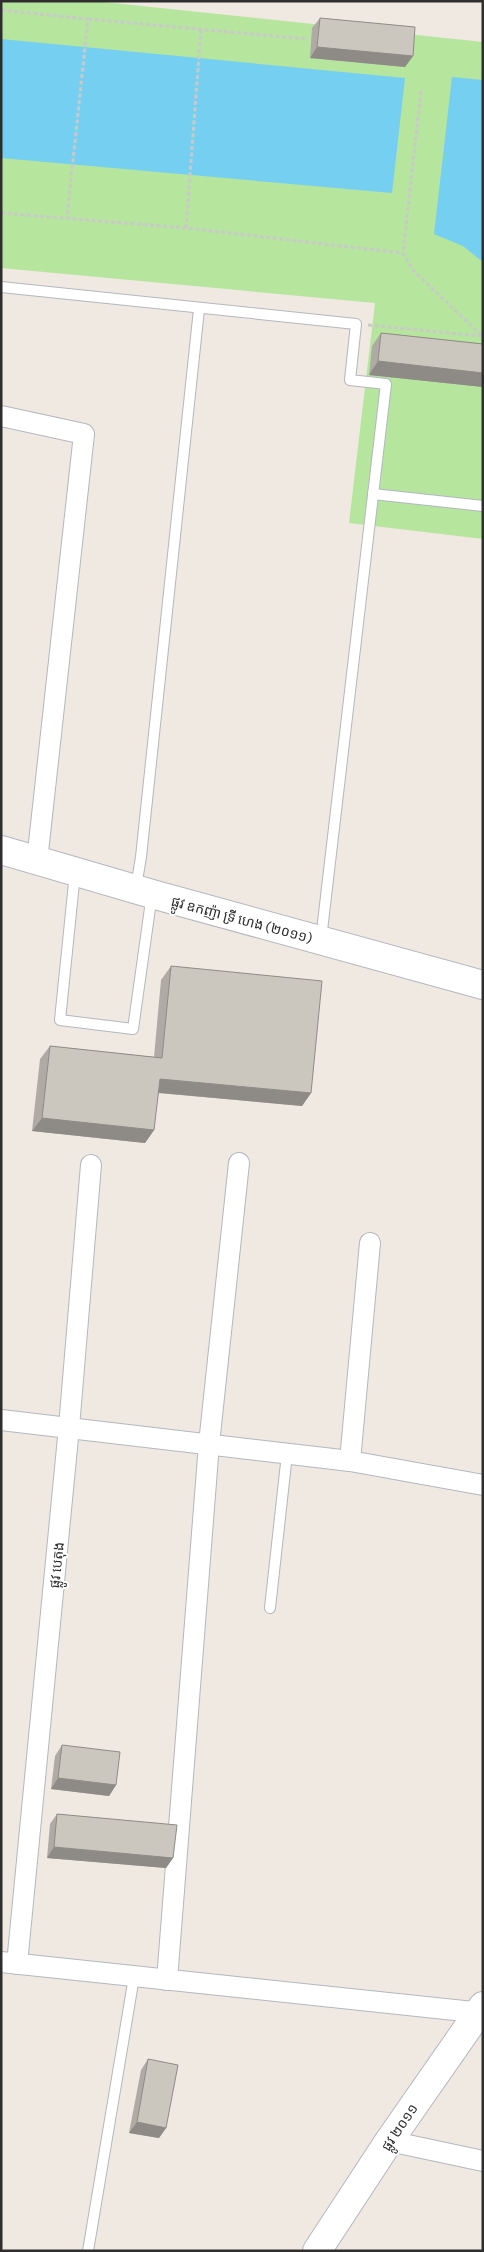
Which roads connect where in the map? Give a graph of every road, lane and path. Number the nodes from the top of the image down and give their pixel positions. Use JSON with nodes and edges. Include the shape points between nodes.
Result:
{"nodes":[{"id":1,"x":1,"y":10,"type":"edge"},
{"id":2,"x":88,"y":19,"type":"junction"},
{"id":3,"x":201,"y":29,"type":"junction"},
{"id":4,"x":306,"y":39,"type":"dead end"},
{"id":5,"x":421,"y":92,"type":"dead end"},
{"id":6,"x":1,"y":212,"type":"edge"},
{"id":7,"x":67,"y":217,"type":"junction"},
{"id":8,"x":186,"y":228,"type":"junction"},
{"id":9,"x":403,"y":253,"type":"junction"},
{"id":10,"x":1,"y":287,"type":"edge"},
{"id":11,"x":199,"y":309,"type":"junction"},
{"id":12,"x":356,"y":324,"type":"junction"},
{"id":13,"x":482,"y":337,"type":"edge"},
{"id":14,"x":1,"y":416,"type":"edge"},
{"id":15,"x":373,"y":494,"type":"junction"},
{"id":16,"x":483,"y":506,"type":"edge"},
{"id":17,"x":1,"y":850,"type":"edge"},
{"id":18,"x":38,"y":861,"type":"junction"},
{"id":19,"x":75,"y":872,"type":"junction"},
{"id":20,"x":143,"y":892,"type":"junction"},
{"id":21,"x":321,"y":940,"type":"junction"},
{"id":22,"x":483,"y":985,"type":"edge"},
{"id":23,"x":239,"y":1163,"type":"dead end"},
{"id":24,"x":92,"y":1165,"type":"dead end"},
{"id":25,"x":370,"y":1243,"type":"dead end"},
{"id":26,"x":1,"y":1420,"type":"edge"},
{"id":27,"x":69,"y":1428,"type":"junction"},
{"id":28,"x":209,"y":1444,"type":"junction"},
{"id":29,"x":287,"y":1454,"type":"junction"},
{"id":30,"x":350,"y":1461,"type":"junction"},
{"id":31,"x":483,"y":1485,"type":"edge"},
{"id":32,"x":270,"y":1608,"type":"dead end"},
{"id":33,"x":9,"y":1963,"type":"edge"},
{"id":34,"x":134,"y":1977,"type":"junction"},
{"id":35,"x":167,"y":1980,"type":"junction"},
{"id":36,"x":481,"y":2010,"type":"edge"},
{"id":37,"x":389,"y":2141,"type":"junction"},
{"id":38,"x":483,"y":2162,"type":"edge"},
{"id":39,"x":88,"y":2251,"type":"edge"},
{"id":40,"x":317,"y":2251,"type":"edge"}],
"edges":[{"from":1,"to":2,"type":"path"},
{"from":2,"to":3,"type":"path"},
{"from":2,"to":7,"type":"path"},
{"from":3,"to":4,"type":"path"},
{"from":3,"to":8,"type":"path"},
{"from":5,"to":9,"type":"path"},
{"from":6,"to":7,"type":"path"},
{"from":7,"to":8,"type":"path"},
{"from":8,"to":9,"type":"path"},
{"from":9,"to":13,"type":"path","via":[[413,270]]},
{"from":10,"to":11,"type":"lane"},
{"from":11,"to":12,"type":"lane"},
{"from":11,"to":20,"type":"lane","via":[[141,857]]},
{"from":12,"to":13,"type":"path"},
{"from":12,"to":15,"type":"lane","via":[[350,380],[386,384]]},
{"from":14,"to":18,"type":"street","via":[[84,434]]},
{"from":15,"to":16,"type":"lane"},
{"from":15,"to":21,"type":"lane"},
{"from":17,"to":18,"type":"main road","name":"ផ្លូវ ឧកញ៉ា ទ្រី ហេង (២០១១)"},
{"from":18,"to":19,"type":"main road","name":"ផ្លូវ ឧកញ៉ា ទ្រី ហេង (២០១១)"},
{"from":19,"to":20,"type":"main road","name":"ផ្លូវ ឧកញ៉ា ទ្រី ហេង (២០១១)"},
{"from":19,"to":20,"type":"lane","via":[[60,1020],[133,1029],[146,930]]},
{"from":20,"to":21,"type":"main road","name":"ផ្លូវ ឧកញ៉ា ទ្រី ហេង (២០១១)"},
{"from":21,"to":22,"type":"main road","name":"ផ្លូវ ឧកញ៉ា ទ្រី ហេង (២០១១)"},
{"from":23,"to":28,"type":"street"},
{"from":24,"to":27,"type":"street","name":"ផ្លូវ បេតុង"},
{"from":25,"to":30,"type":"street"},
{"from":26,"to":27,"type":"street"},
{"from":27,"to":28,"type":"street"},
{"from":27,"to":33,"type":"street","name":"ផ្លូវ បេតុង"},
{"from":28,"to":29,"type":"street"},
{"from":28,"to":35,"type":"street"},
{"from":29,"to":30,"type":"street"},
{"from":29,"to":32,"type":"lane"},
{"from":30,"to":31,"type":"street"},
{"from":33,"to":34,"type":"street"},
{"from":34,"to":35,"type":"street"},
{"from":34,"to":39,"type":"lane"},
{"from":35,"to":36,"type":"street"},
{"from":36,"to":37,"type":"main road","name":"ផ្លូវ ២០១១"},
{"from":37,"to":38,"type":"street"},
{"from":37,"to":40,"type":"main road","name":"ផ្លូវ ២០១១"}]}
